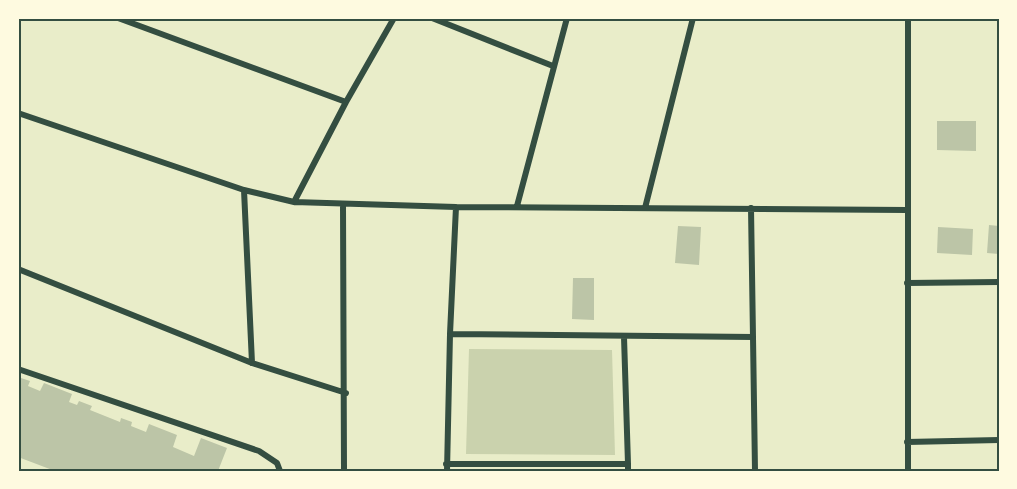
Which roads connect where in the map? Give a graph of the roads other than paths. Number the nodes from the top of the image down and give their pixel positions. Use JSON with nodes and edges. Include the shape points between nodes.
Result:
{"nodes":[{"id":1,"x":118,"y":18,"type":"edge"},
{"id":2,"x":394,"y":18,"type":"edge"},
{"id":3,"x":432,"y":18,"type":"edge"},
{"id":4,"x":567,"y":18,"type":"edge"},
{"id":5,"x":693,"y":18,"type":"edge"},
{"id":6,"x":908,"y":18,"type":"edge"},
{"id":7,"x":553,"y":66,"type":"junction"},
{"id":8,"x":346,"y":102,"type":"junction"},
{"id":9,"x":18,"y":113,"type":"edge"},
{"id":10,"x":244,"y":190,"type":"junction"},
{"id":11,"x":294,"y":202,"type":"junction"},
{"id":12,"x":343,"y":204,"type":"junction"},
{"id":13,"x":516,"y":206,"type":"junction"},
{"id":14,"x":456,"y":207,"type":"junction"},
{"id":15,"x":645,"y":208,"type":"junction"},
{"id":16,"x":751,"y":208,"type":"junction"},
{"id":17,"x":907,"y":210,"type":"junction"},
{"id":18,"x":18,"y":269,"type":"edge"},
{"id":19,"x":999,"y":282,"type":"edge"},
{"id":20,"x":907,"y":283,"type":"junction"},
{"id":21,"x":450,"y":334,"type":"junction"},
{"id":22,"x":624,"y":337,"type":"junction"},
{"id":23,"x":753,"y":337,"type":"junction"},
{"id":24,"x":252,"y":363,"type":"junction"},
{"id":25,"x":18,"y":369,"type":"edge"},
{"id":26,"x":346,"y":393,"type":"junction"},
{"id":27,"x":999,"y":440,"type":"edge"},
{"id":28,"x":908,"y":442,"type":"junction"},
{"id":29,"x":446,"y":467,"type":"edge"},
{"id":30,"x":628,"y":468,"type":"edge"},
{"id":31,"x":280,"y":471,"type":"edge"},
{"id":32,"x":344,"y":471,"type":"edge"},
{"id":33,"x":755,"y":471,"type":"edge"},
{"id":34,"x":908,"y":471,"type":"edge"}],
"edges":[{"from":1,"to":8,"type":"street"},
{"from":2,"to":8,"type":"street"},
{"from":3,"to":7,"type":"street"},
{"from":4,"to":7,"type":"street"},
{"from":5,"to":15,"type":"street"},
{"from":6,"to":17,"type":"street"},
{"from":7,"to":13,"type":"street"},
{"from":8,"to":11,"type":"street"},
{"from":9,"to":10,"type":"street"},
{"from":10,"to":11,"type":"street"},
{"from":10,"to":24,"type":"street"},
{"from":11,"to":12,"type":"street"},
{"from":12,"to":14,"type":"street"},
{"from":12,"to":26,"type":"street"},
{"from":13,"to":14,"type":"street"},
{"from":13,"to":15,"type":"street"},
{"from":14,"to":21,"type":"street"},
{"from":15,"to":16,"type":"street"},
{"from":16,"to":17,"type":"street"},
{"from":16,"to":23,"type":"street"},
{"from":17,"to":20,"type":"street"},
{"from":18,"to":24,"type":"street"},
{"from":19,"to":20,"type":"street"},
{"from":20,"to":28,"type":"street"},
{"from":21,"to":22,"type":"street"},
{"from":21,"to":29,"type":"street"},
{"from":22,"to":23,"type":"street"},
{"from":22,"to":30,"type":"street"},
{"from":23,"to":33,"type":"street"},
{"from":24,"to":26,"type":"street"},
{"from":25,"to":31,"type":"street","via":[[259,451],[277,463]]},
{"from":26,"to":32,"type":"street"},
{"from":27,"to":28,"type":"street"},
{"from":28,"to":34,"type":"street"},
{"from":29,"to":30,"type":"street"}]}
